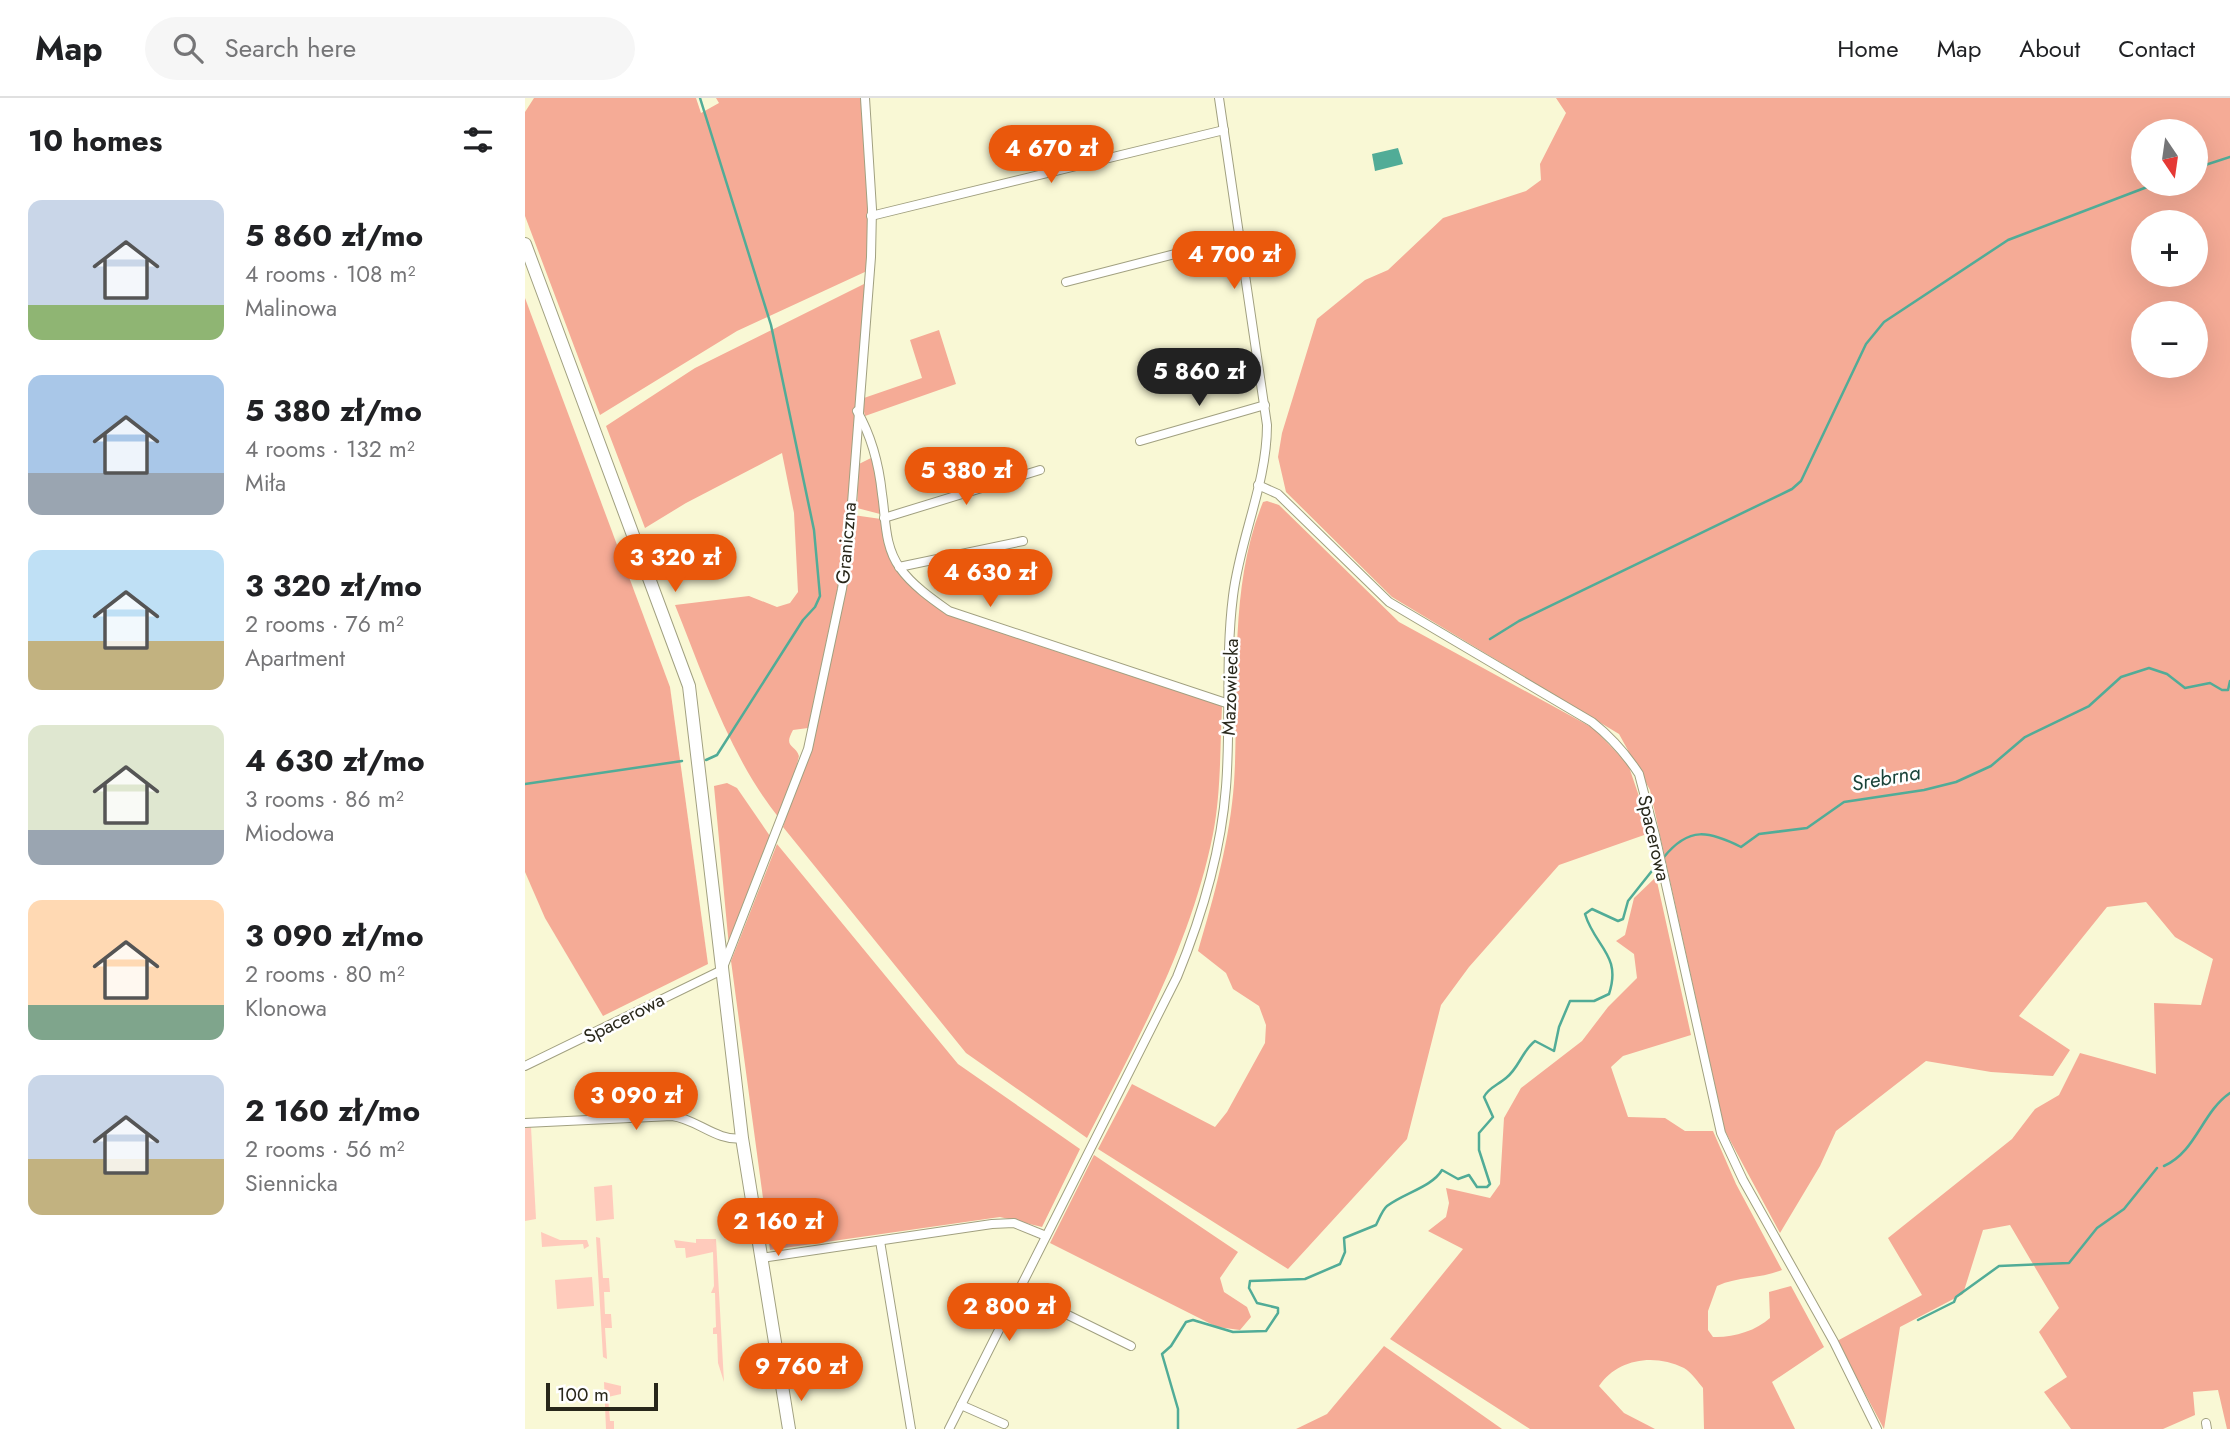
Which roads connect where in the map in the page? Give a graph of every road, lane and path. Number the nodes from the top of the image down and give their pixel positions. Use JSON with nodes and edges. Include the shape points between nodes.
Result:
{"nodes":[{"id":1,"x":865,"y":98,"type":"edge"},
{"id":2,"x":1219,"y":98,"type":"edge"},
{"id":3,"x":1224,"y":130,"type":"junction"},
{"id":4,"x":871,"y":216,"type":"junction"},
{"id":5,"x":1241,"y":237,"type":"junction"},
{"id":6,"x":525,"y":244,"type":"edge"},
{"id":7,"x":1066,"y":282,"type":"dead end"},
{"id":8,"x":1265,"y":405,"type":"junction"},
{"id":9,"x":857,"y":411,"type":"junction"},
{"id":10,"x":1140,"y":441,"type":"dead end"},
{"id":11,"x":1040,"y":471,"type":"dead end"},
{"id":12,"x":1258,"y":485,"type":"junction"},
{"id":13,"x":884,"y":518,"type":"junction"},
{"id":14,"x":1023,"y":541,"type":"dead end"},
{"id":15,"x":899,"y":567,"type":"junction"},
{"id":16,"x":1229,"y":704,"type":"junction"},
{"id":17,"x":722,"y":970,"type":"junction"},
{"id":18,"x":525,"y":1066,"type":"edge"},
{"id":19,"x":525,"y":1123,"type":"edge"},
{"id":20,"x":742,"y":1138,"type":"junction"},
{"id":21,"x":1044,"y":1240,"type":"junction"},
{"id":22,"x":880,"y":1241,"type":"junction"},
{"id":23,"x":761,"y":1258,"type":"junction"},
{"id":24,"x":1019,"y":1291,"type":"junction"},
{"id":25,"x":1131,"y":1346,"type":"dead end"},
{"id":26,"x":961,"y":1405,"type":"junction"},
{"id":27,"x":1005,"y":1424,"type":"dead end"},
{"id":28,"x":789,"y":1429,"type":"edge"},
{"id":29,"x":912,"y":1429,"type":"edge"},
{"id":30,"x":949,"y":1429,"type":"edge"},
{"id":31,"x":1877,"y":1429,"type":"edge"}],
"edges":[{"from":1,"to":4,"type":"street","name":"Graniczna"},
{"from":2,"to":3,"type":"street","name":"Mazowiecka"},
{"from":3,"to":4,"type":"street"},
{"from":3,"to":5,"type":"street","name":"Mazowiecka"},
{"from":4,"to":9,"type":"street","name":"Graniczna","via":[[868,316]]},
{"from":5,"to":7,"type":"street"},
{"from":5,"to":8,"type":"street","name":"Mazowiecka"},
{"from":6,"to":17,"type":"main road","via":[[686,673]]},
{"from":8,"to":10,"type":"street"},
{"from":8,"to":12,"type":"street","name":"Mazowiecka","via":[[1267,439]]},
{"from":9,"to":13,"type":"street","via":[[878,466]]},
{"from":9,"to":17,"type":"street","name":"Graniczna","via":[[842,589],[808,749]]},
{"from":11,"to":13,"type":"street"},
{"from":12,"to":16,"type":"street","name":"Mazowiecka","via":[[1233,599]]},
{"from":12,"to":31,"type":"street","name":"Spacerowa","via":[[1278,494],[1389,602],[1592,722],[1610,736],[1639,774],[1721,1133]]},
{"from":13,"to":15,"type":"street"},
{"from":14,"to":15,"type":"street"},
{"from":15,"to":16,"type":"street","via":[[949,611]]},
{"from":16,"to":21,"type":"street","name":"Mazowiecka","via":[[1220,835],[1200,917],[1177,977]]},
{"from":17,"to":18,"type":"street","name":"Spacerowa"},
{"from":17,"to":20,"type":"main road"},
{"from":19,"to":20,"type":"street","via":[[667,1116],[691,1121],[729,1139]]},
{"from":20,"to":23,"type":"main road"},
{"from":21,"to":22,"type":"street","via":[[1014,1223]]},
{"from":21,"to":24,"type":"street","name":"Mazowiecka"},
{"from":22,"to":23,"type":"street"},
{"from":22,"to":29,"type":"street"},
{"from":23,"to":28,"type":"main road"},
{"from":24,"to":25,"type":"street"},
{"from":24,"to":26,"type":"street","name":"Mazowiecka"},
{"from":26,"to":27,"type":"street"},
{"from":26,"to":30,"type":"street","name":"Mazowiecka"}]}
